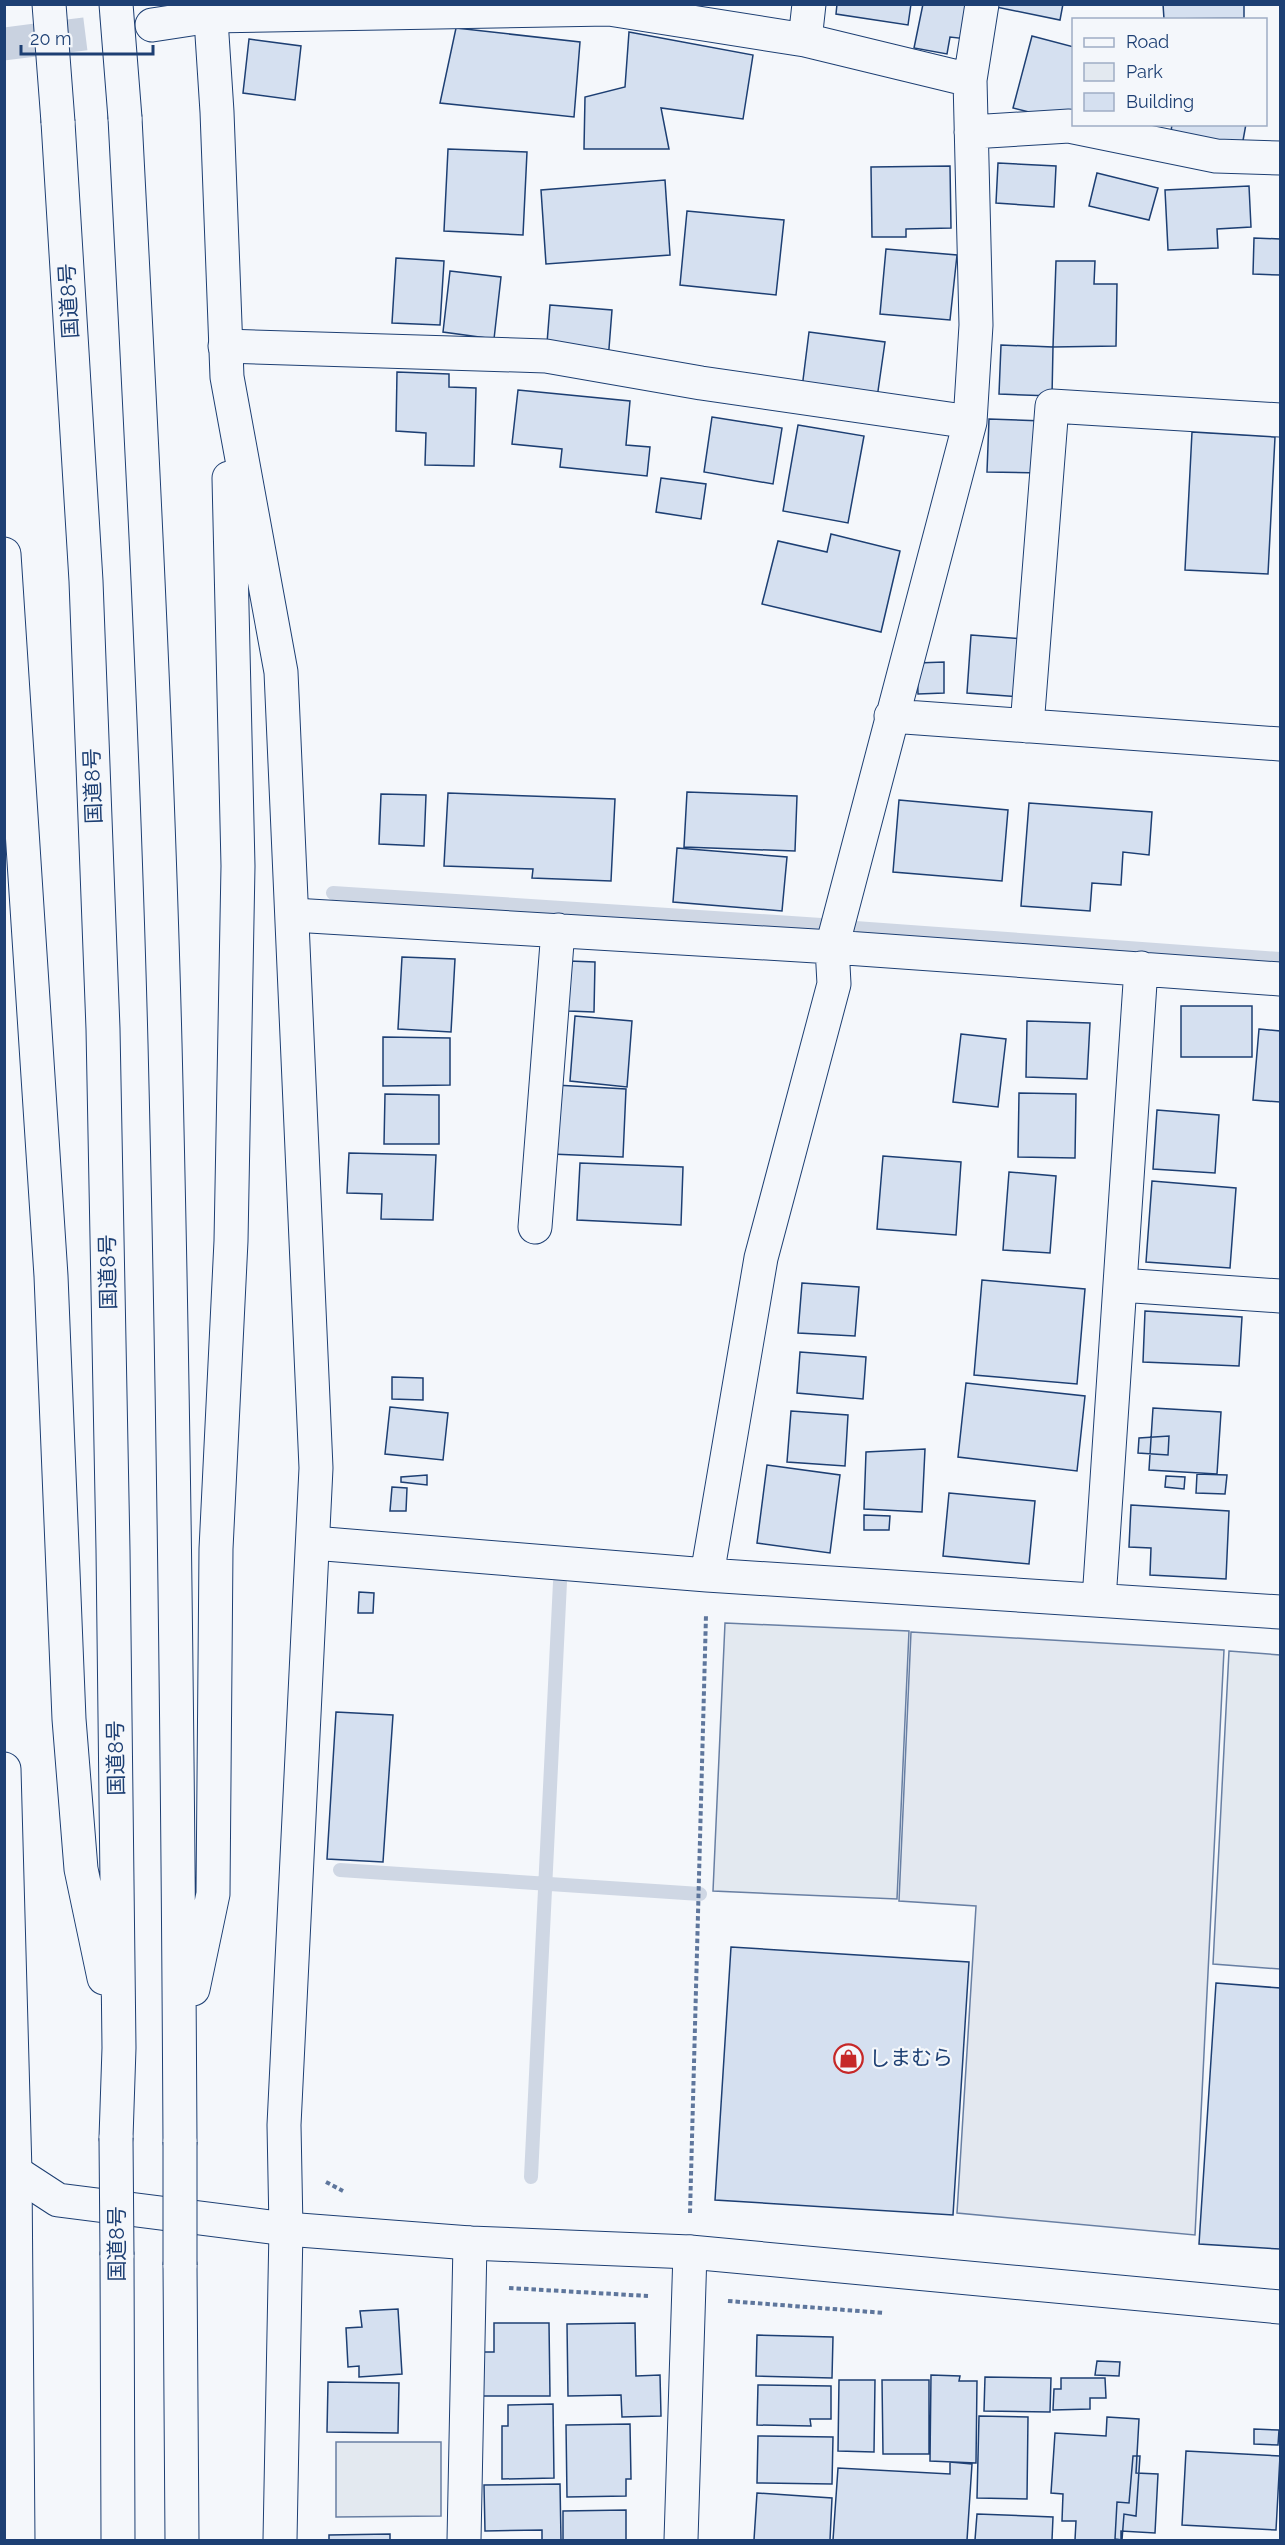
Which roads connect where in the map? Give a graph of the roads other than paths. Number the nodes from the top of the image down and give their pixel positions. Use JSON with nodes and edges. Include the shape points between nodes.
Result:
{"nodes":[{"id":1,"x":49,"y":4,"type":"edge"},
{"id":2,"x":116,"y":4,"type":"edge"},
{"id":3,"x":809,"y":4,"type":"edge"},
{"id":4,"x":982,"y":4,"type":"edge"},
{"id":5,"x":211,"y":10,"type":"edge"},
{"id":6,"x":152,"y":25,"type":"tunnel mouth"},
{"id":7,"x":805,"y":40,"type":"junction"},
{"id":8,"x":970,"y":80,"type":"junction"},
{"id":9,"x":971,"y":132,"type":"junction"},
{"id":10,"x":1281,"y":158,"type":"edge"},
{"id":11,"x":226,"y":361,"type":"junction"},
{"id":12,"x":1281,"y":420,"type":"edge"},
{"id":13,"x":970,"y":423,"type":"junction"},
{"id":14,"x":4,"y":554,"type":"edge"},
{"id":15,"x":891,"y":716,"type":"junction"},
{"id":16,"x":1028,"y":726,"type":"junction"},
{"id":17,"x":1281,"y":744,"type":"edge"},
{"id":18,"x":293,"y":915,"type":"junction"},
{"id":19,"x":558,"y":930,"type":"junction"},
{"id":20,"x":832,"y":947,"type":"junction"},
{"id":21,"x":1141,"y":968,"type":"junction"},
{"id":22,"x":1281,"y":979,"type":"edge"},
{"id":23,"x":535,"y":1227,"type":"dead end"},
{"id":24,"x":1120,"y":1285,"type":"junction"},
{"id":25,"x":1281,"y":1296,"type":"edge"},
{"id":26,"x":313,"y":1543,"type":"junction"},
{"id":27,"x":707,"y":1575,"type":"junction"},
{"id":28,"x":1099,"y":1600,"type":"junction"},
{"id":29,"x":1281,"y":1612,"type":"edge"},
{"id":30,"x":4,"y":1768,"type":"edge"},
{"id":31,"x":119,"y":2048,"type":"junction"},
{"id":32,"x":179,"y":2052,"type":"junction"},
{"id":33,"x":15,"y":2172,"type":"junction"},
{"id":34,"x":286,"y":2229,"type":"junction"},
{"id":35,"x":470,"y":2242,"type":"junction"},
{"id":36,"x":690,"y":2252,"type":"junction"},
{"id":37,"x":1281,"y":2307,"type":"edge"},
{"id":38,"x":18,"y":2541,"type":"edge"},
{"id":39,"x":117,"y":2541,"type":"edge"},
{"id":40,"x":182,"y":2541,"type":"edge"},
{"id":41,"x":280,"y":2541,"type":"edge"},
{"id":42,"x":464,"y":2541,"type":"edge"},
{"id":43,"x":681,"y":2541,"type":"edge"}],
"edges":[{"from":1,"to":31,"type":"main road","name":"国道8号","bridge":true,"via":[[86,581],[103,1029]]},
{"from":2,"to":32,"type":"main road","bridge":true,"via":[[149,581],[165,1042]]},
{"from":3,"to":7,"type":"main road"},
{"from":4,"to":8,"type":"main road"},
{"from":5,"to":6,"type":"main road"},
{"from":5,"to":7,"type":"main road","via":[[609,9]]},
{"from":5,"to":11,"type":"main road"},
{"from":7,"to":8,"type":"main road"},
{"from":8,"to":9,"type":"main road"},
{"from":9,"to":10,"type":"main road","via":[[1069,126],[1216,156]]},
{"from":9,"to":13,"type":"main road","via":[[976,325]]},
{"from":11,"to":13,"type":"main road","via":[[546,356]]},
{"from":11,"to":18,"type":"main road","via":[[281,672]]},
{"from":11,"to":32,"type":"main road","via":[[238,866],[231,1241],[216,1549],[213,1894]]},
{"from":12,"to":16,"type":"main road","via":[[1052,406]]},
{"from":13,"to":15,"type":"main road"},
{"from":14,"to":31,"type":"main road","via":[[51,1276],[69,1719],[81,1869]]},
{"from":15,"to":16,"type":"main road"},
{"from":15,"to":20,"type":"main road"},
{"from":16,"to":17,"type":"main road"},
{"from":18,"to":19,"type":"main road"},
{"from":18,"to":26,"type":"main road","via":[[316,1468]]},
{"from":19,"to":20,"type":"main road"},
{"from":19,"to":23,"type":"main road"},
{"from":20,"to":21,"type":"main road"},
{"from":20,"to":27,"type":"main road","via":[[834,984],[761,1258]]},
{"from":21,"to":22,"type":"main road"},
{"from":21,"to":24,"type":"main road"},
{"from":24,"to":25,"type":"main road"},
{"from":24,"to":28,"type":"main road"},
{"from":26,"to":27,"type":"main road"},
{"from":26,"to":34,"type":"main road","via":[[284,2125]]},
{"from":27,"to":28,"type":"main road"},
{"from":28,"to":29,"type":"main road"},
{"from":30,"to":33,"type":"main road"},
{"from":31,"to":39,"type":"main road","name":"国道8号","bridge":true},
{"from":32,"to":40,"type":"main road","bridge":true},
{"from":33,"to":34,"type":"main road","via":[[58,2200]]},
{"from":33,"to":38,"type":"main road"},
{"from":34,"to":35,"type":"main road"},
{"from":34,"to":41,"type":"main road"},
{"from":35,"to":36,"type":"main road"},
{"from":35,"to":42,"type":"main road"},
{"from":36,"to":37,"type":"main road"},
{"from":36,"to":43,"type":"main road"}]}
